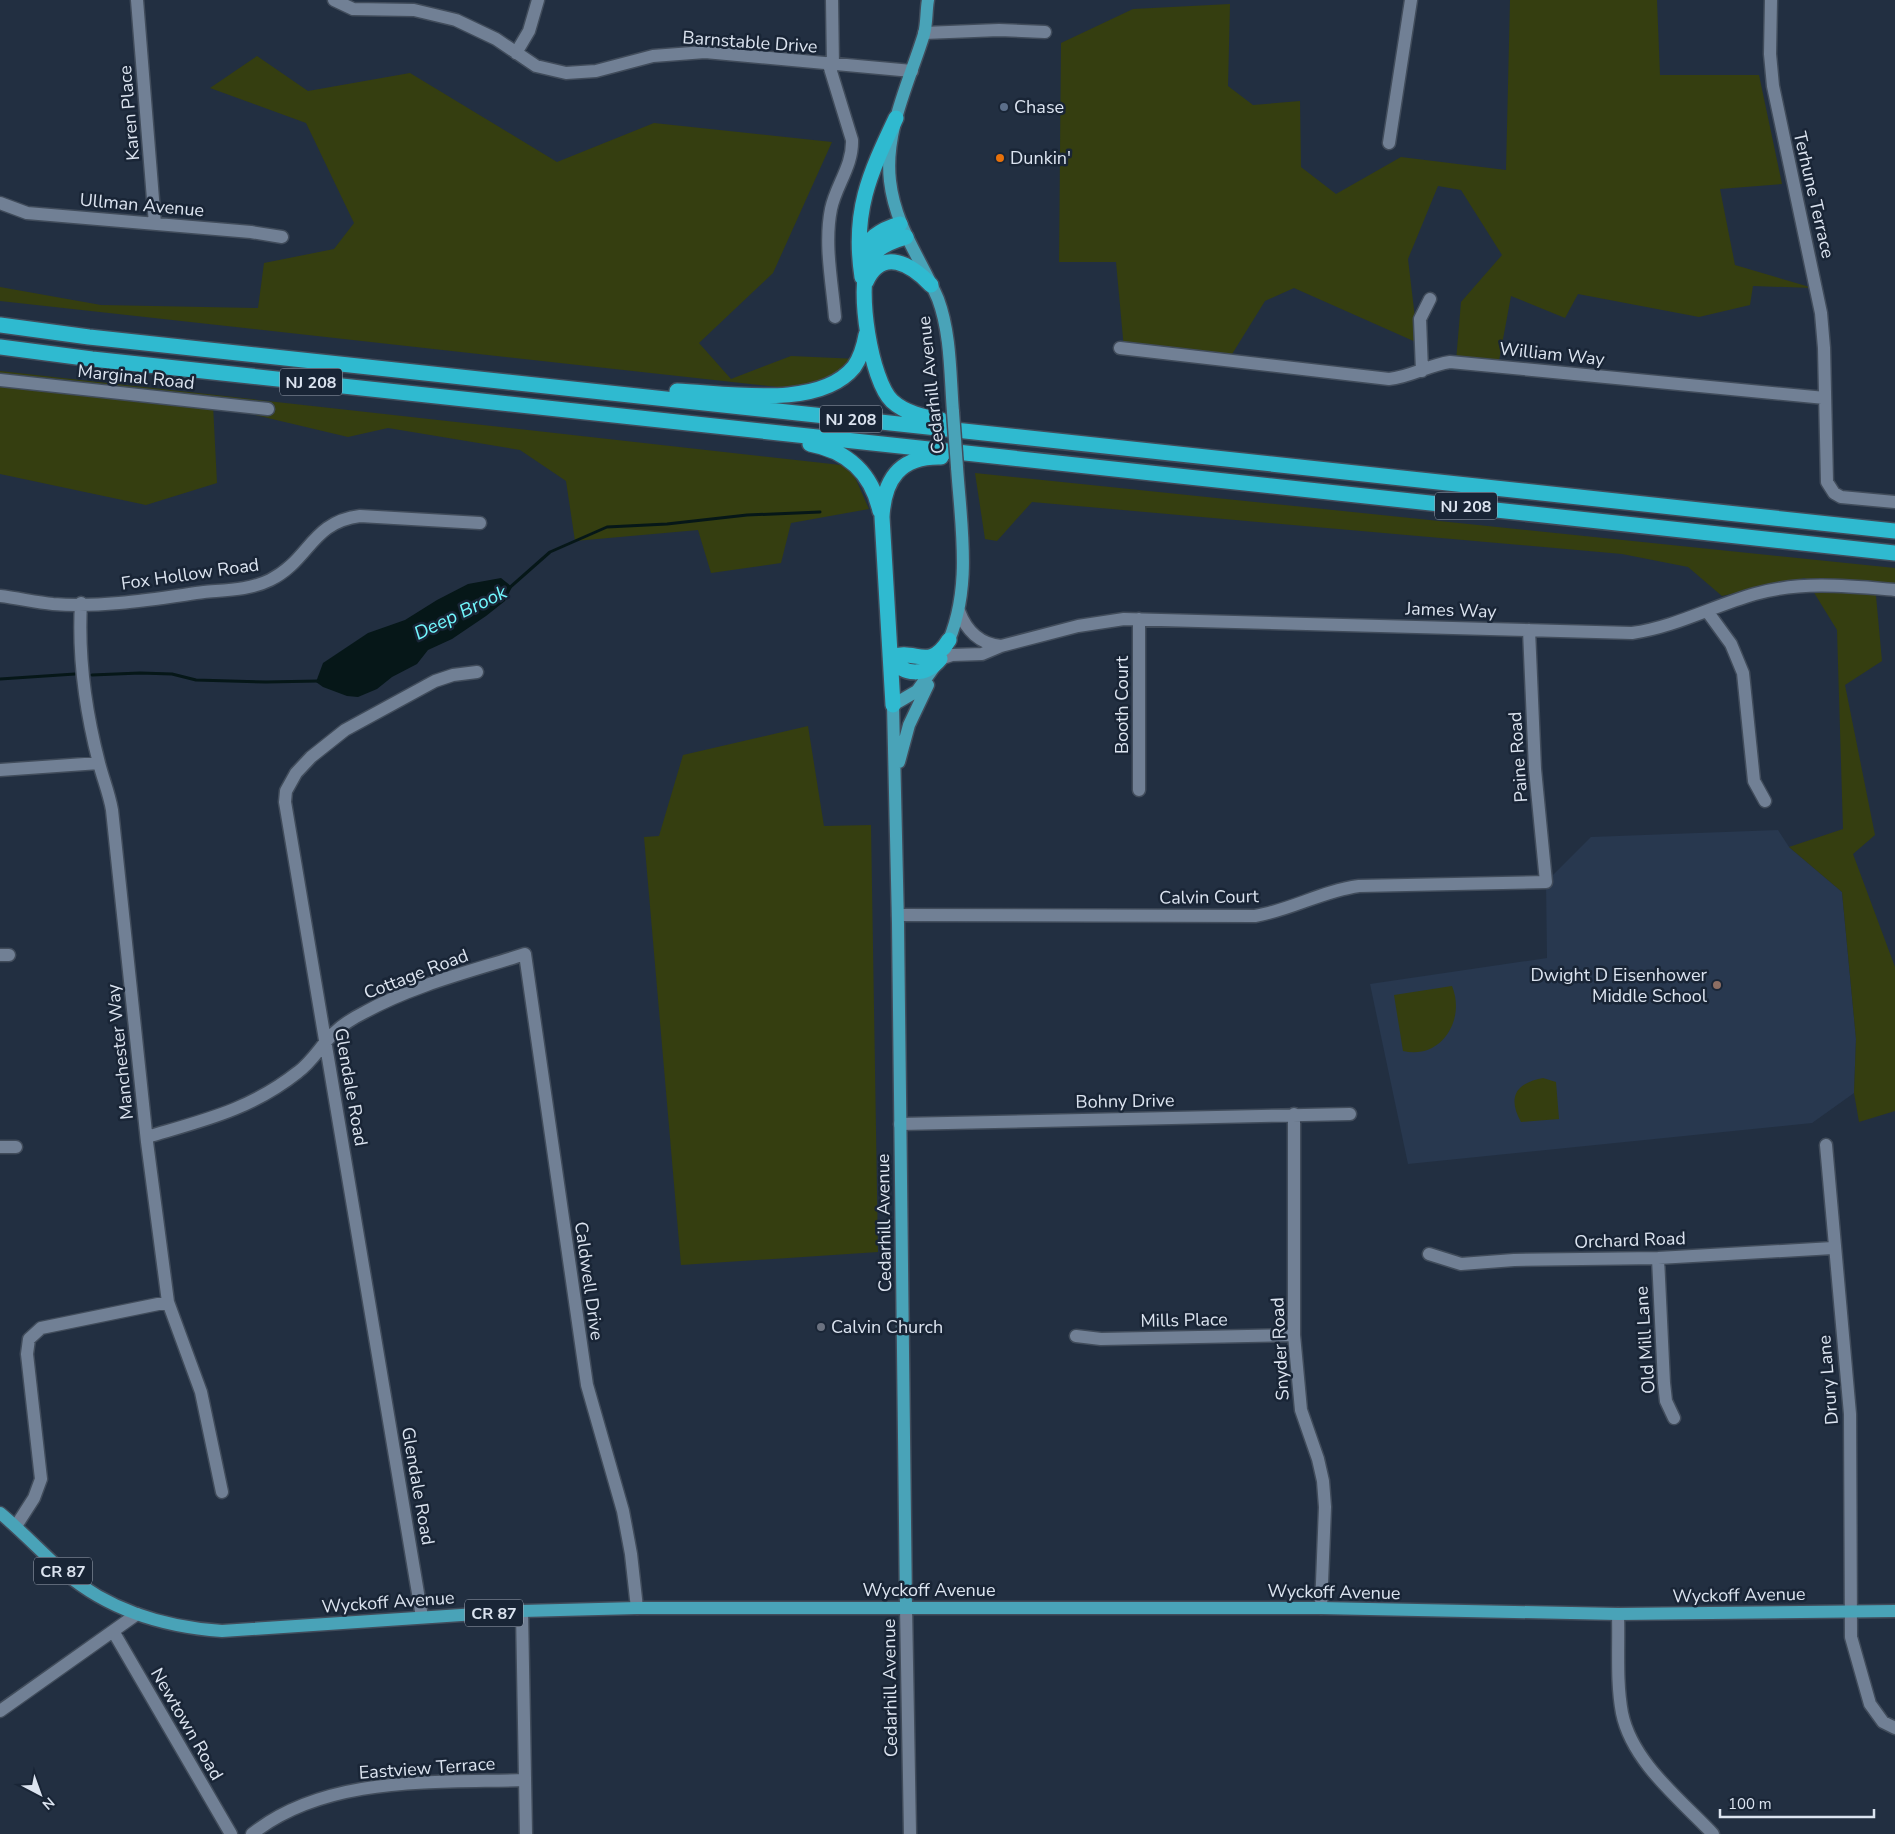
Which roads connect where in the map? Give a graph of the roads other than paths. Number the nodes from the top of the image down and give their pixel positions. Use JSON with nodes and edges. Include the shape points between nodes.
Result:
{"nodes":[{"id":1,"x":137,"y":0,"type":"edge"},
{"id":2,"x":334,"y":0,"type":"edge"},
{"id":3,"x":538,"y":0,"type":"edge"},
{"id":4,"x":832,"y":0,"type":"edge"},
{"id":5,"x":928,"y":0,"type":"edge"},
{"id":6,"x":1411,"y":0,"type":"edge"},
{"id":7,"x":1771,"y":0,"type":"edge"},
{"id":8,"x":1045,"y":32,"type":"dead end"},
{"id":9,"x":924,"y":33,"type":"junction"},
{"id":10,"x":516,"y":53,"type":"junction"},
{"id":11,"x":831,"y":66,"type":"junction"},
{"id":12,"x":912,"y":71,"type":"junction"},
{"id":13,"x":896,"y":118,"type":"junction"},
{"id":14,"x":1389,"y":143,"type":"dead end"},
{"id":15,"x":0,"y":203,"type":"edge"},
{"id":16,"x":155,"y":224,"type":"junction"},
{"id":17,"x":903,"y":231,"type":"junction"},
{"id":18,"x":282,"y":237,"type":"dead end"},
{"id":19,"x":860,"y":264,"type":"junction"},
{"id":20,"x":931,"y":285,"type":"junction"},
{"id":21,"x":865,"y":291,"type":"junction"},
{"id":22,"x":1430,"y":299,"type":"dead end"},
{"id":23,"x":835,"y":317,"type":"dead end"},
{"id":24,"x":867,"y":323,"type":"junction"},
{"id":25,"x":0,"y":325,"type":"edge"},
{"id":26,"x":0,"y":347,"type":"edge"},
{"id":27,"x":1120,"y":348,"type":"dead end"},
{"id":28,"x":1422,"y":371,"type":"junction"},
{"id":29,"x":0,"y":380,"type":"edge"},
{"id":30,"x":578,"y":390,"type":"junction"},
{"id":31,"x":1825,"y":398,"type":"junction"},
{"id":32,"x":268,"y":409,"type":"dead end"},
{"id":33,"x":696,"y":424,"type":"junction"},
{"id":34,"x":1125,"y":448,"type":"junction"},
{"id":35,"x":1038,"y":460,"type":"junction"},
{"id":36,"x":1895,"y":502,"type":"edge"},
{"id":37,"x":882,"y":517,"type":"junction"},
{"id":38,"x":480,"y":523,"type":"dead end"},
{"id":39,"x":1895,"y":531,"type":"edge"},
{"id":40,"x":1895,"y":552,"type":"edge"},
{"id":41,"x":1895,"y":590,"type":"edge"},
{"id":42,"x":0,"y":596,"type":"edge"},
{"id":43,"x":81,"y":603,"type":"junction"},
{"id":44,"x":958,"y":611,"type":"junction"},
{"id":45,"x":1707,"y":611,"type":"junction"},
{"id":46,"x":1139,"y":619,"type":"junction"},
{"id":47,"x":1529,"y":630,"type":"junction"},
{"id":48,"x":949,"y":640,"type":"junction"},
{"id":49,"x":1001,"y":646,"type":"junction"},
{"id":50,"x":891,"y":657,"type":"junction"},
{"id":51,"x":940,"y":659,"type":"junction"},
{"id":52,"x":476,"y":672,"type":"dead end"},
{"id":53,"x":893,"y":705,"type":"junction"},
{"id":54,"x":99,"y":763,"type":"junction"},
{"id":55,"x":0,"y":770,"type":"edge"},
{"id":56,"x":1139,"y":790,"type":"dead end"},
{"id":57,"x":895,"y":792,"type":"junction"},
{"id":58,"x":1765,"y":801,"type":"dead end"},
{"id":59,"x":1546,"y":882,"type":"joint"},
{"id":60,"x":898,"y":915,"type":"junction"},
{"id":61,"x":525,"y":954,"type":"joint"},
{"id":62,"x":326,"y":1044,"type":"junction"},
{"id":63,"x":1294,"y":1114,"type":"junction"},
{"id":64,"x":1350,"y":1114,"type":"dead end"},
{"id":65,"x":900,"y":1124,"type":"junction"},
{"id":66,"x":147,"y":1137,"type":"junction"},
{"id":67,"x":1826,"y":1145,"type":"dead end"},
{"id":68,"x":0,"y":1147,"type":"edge"},
{"id":69,"x":16,"y":1147,"type":"dead end"},
{"id":70,"x":1833,"y":1248,"type":"junction"},
{"id":71,"x":1429,"y":1254,"type":"dead end"},
{"id":72,"x":1658,"y":1258,"type":"junction"},
{"id":73,"x":168,"y":1302,"type":"junction"},
{"id":74,"x":1076,"y":1336,"type":"dead end"},
{"id":75,"x":1294,"y":1336,"type":"junction"},
{"id":76,"x":1674,"y":1418,"type":"dead end"},
{"id":77,"x":222,"y":1492,"type":"dead end"},
{"id":78,"x":0,"y":1513,"type":"edge"},
{"id":79,"x":16,"y":1526,"type":"junction"},
{"id":80,"x":906,"y":1607,"type":"junction"},
{"id":81,"x":637,"y":1608,"type":"junction"},
{"id":82,"x":1321,"y":1608,"type":"junction"},
{"id":83,"x":522,"y":1611,"type":"junction"},
{"id":84,"x":1895,"y":1611,"type":"edge"},
{"id":85,"x":1849,"y":1612,"type":"junction"},
{"id":86,"x":137,"y":1614,"type":"junction"},
{"id":87,"x":1618,"y":1614,"type":"junction"},
{"id":88,"x":422,"y":1617,"type":"junction"},
{"id":89,"x":113,"y":1631,"type":"junction"},
{"id":90,"x":0,"y":1711,"type":"edge"},
{"id":91,"x":1895,"y":1728,"type":"edge"},
{"id":92,"x":525,"y":1780,"type":"junction"},
{"id":93,"x":230,"y":1834,"type":"edge"},
{"id":94,"x":252,"y":1834,"type":"edge"},
{"id":95,"x":526,"y":1834,"type":"edge"},
{"id":96,"x":910,"y":1834,"type":"edge"},
{"id":97,"x":1713,"y":1834,"type":"edge"}],
"edges":[{"from":1,"to":16,"type":"street","name":"Karen Place"},
{"from":2,"to":10,"type":"street","name":"Barnstable Drive","via":[[353,9],[393,8],[435,14],[475,28]]},
{"from":3,"to":10,"type":"street","via":[[529,31]]},
{"from":4,"to":11,"type":"street"},
{"from":5,"to":9,"type":"main road","name":"Cedarhill Avenue"},
{"from":6,"to":14,"type":"street"},
{"from":7,"to":31,"type":"street","name":"Terhune Terrace","via":[[1773,86],[1815,278],[1823,340]]},
{"from":8,"to":9,"type":"street"},
{"from":9,"to":12,"type":"main road","name":"Cedarhill Avenue"},
{"from":10,"to":11,"type":"street","name":"Barnstable Drive","via":[[536,66],[566,72],[596,70],[653,56],[705,52]]},
{"from":11,"to":12,"type":"street","name":"Barnstable Drive"},
{"from":11,"to":23,"type":"street","via":[[852,140],[850,163],[837,189],[828,223]]},
{"from":12,"to":13,"type":"main road","name":"Cedarhill Avenue"},
{"from":13,"to":17,"type":"main road","name":"Cedarhill Avenue","via":[[890,149],[890,178]]},
{"from":13,"to":19,"type":"highway","via":[[864,195],[859,225]]},
{"from":15,"to":16,"type":"street","name":"Ullman Avenue","via":[[27,213]]},
{"from":16,"to":18,"type":"street","name":"Ullman Avenue"},
{"from":17,"to":19,"type":"highway","via":[[885,230],[872,238]]},
{"from":17,"to":20,"type":"main road","name":"Cedarhill Avenue"},
{"from":17,"to":21,"type":"highway","via":[[874,254],[866,272]]},
{"from":19,"to":21,"type":"highway"},
{"from":20,"to":21,"type":"highway","via":[[908,265],[890,262],[875,269],[869,276]]},
{"from":20,"to":44,"type":"main road","name":"Cedarhill Avenue","bridge":true,"via":[[946,331],[953,412],[963,560]]},
{"from":21,"to":24,"type":"highway"},
{"from":22,"to":28,"type":"street","via":[[1420,319]]},
{"from":24,"to":30,"type":"highway","via":[[861,356],[854,366],[837,382],[814,391],[763,395]]},
{"from":24,"to":34,"type":"highway","via":[[880,384],[893,402],[912,413],[938,420]]},
{"from":25,"to":30,"type":"highway","number":"NJ 208"},
{"from":26,"to":33,"type":"highway","number":"NJ 208"},
{"from":27,"to":28,"type":"street","name":"William Way","via":[[1389,379]]},
{"from":28,"to":31,"type":"street","name":"William Way","via":[[1450,362]]},
{"from":29,"to":32,"type":"street","name":"Marginal Road"},
{"from":30,"to":34,"type":"highway","number":"NJ 208"},
{"from":31,"to":36,"type":"street","via":[[1827,474],[1831,489],[1842,497]]},
{"from":33,"to":35,"type":"highway","number":"NJ 208"},
{"from":33,"to":37,"type":"highway","via":[[815,445],[841,454],[861,469],[869,480]]},
{"from":34,"to":39,"type":"highway","number":"NJ 208"},
{"from":35,"to":37,"type":"highway","via":[[936,457],[912,461],[895,473],[889,482]]},
{"from":35,"to":40,"type":"highway","number":"NJ 208"},
{"from":37,"to":50,"type":"highway"},
{"from":38,"to":43,"type":"street","name":"Fox Hollow Road","via":[[360,516],[346,518],[324,529],[282,574],[254,586],[112,603]]},
{"from":41,"to":45,"type":"street","name":"James Way","via":[[1840,585],[1795,586],[1756,594]]},
{"from":42,"to":43,"type":"street","name":"Fox Hollow Road","via":[[54,604]]},
{"from":43,"to":54,"type":"street","name":"Manchester Way","via":[[80,652]]},
{"from":44,"to":48,"type":"main road","name":"Cedarhill Avenue"},
{"from":44,"to":49,"type":"street","via":[[978,638]]},
{"from":45,"to":47,"type":"street","name":"James Way","via":[[1667,626],[1632,633]]},
{"from":45,"to":58,"type":"street","via":[[1731,644],[1740,666],[1754,781]]},
{"from":46,"to":47,"type":"street","name":"James Way"},
{"from":46,"to":49,"type":"street","name":"James Way","via":[[1093,623]]},
{"from":46,"to":56,"type":"street","name":"Booth Court"},
{"from":47,"to":59,"type":"street","name":"Paine Road","via":[[1534,769]]},
{"from":48,"to":50,"type":"highway","via":[[934,656],[918,658],[899,654]]},
{"from":48,"to":51,"type":"main road","name":"Cedarhill Avenue"},
{"from":49,"to":51,"type":"street","name":"James Way","via":[[982,654],[952,654]]},
{"from":50,"to":51,"type":"highway","via":[[899,668],[917,673]]},
{"from":50,"to":53,"type":"highway"},
{"from":51,"to":53,"type":"main road","name":"Cedarhill Avenue","via":[[917,691]]},
{"from":51,"to":57,"type":"main road","name":"Cedarhill Avenue","via":[[906,733]]},
{"from":52,"to":62,"type":"street","name":"Glendale Road","via":[[435,681],[359,721],[311,757],[290,781],[285,802]]},
{"from":53,"to":57,"type":"main road","name":"Cedarhill Avenue"},
{"from":54,"to":55,"type":"street"},
{"from":54,"to":66,"type":"street","name":"Manchester Way","via":[[112,810]]},
{"from":57,"to":60,"type":"main road","name":"Cedarhill Avenue"},
{"from":59,"to":60,"type":"street","name":"Calvin Court","via":[[1358,886],[1318,894],[1289,908],[1255,916]]},
{"from":60,"to":65,"type":"main road","name":"Cedarhill Avenue"},
{"from":61,"to":62,"type":"street","name":"Cottage Road","via":[[404,993],[364,1012],[334,1033]]},
{"from":61,"to":81,"type":"street","name":"Caldwell Drive","via":[[587,1385],[623,1511]]},
{"from":62,"to":66,"type":"street","name":"Cottage Road","via":[[299,1072],[258,1100],[223,1115]]},
{"from":62,"to":88,"type":"street","name":"Glendale Road"},
{"from":63,"to":64,"type":"street","name":"Bohny Drive"},
{"from":63,"to":65,"type":"street","name":"Bohny Drive"},
{"from":63,"to":75,"type":"street","name":"Snyder Road"},
{"from":65,"to":80,"type":"main road","name":"Cedarhill Avenue"},
{"from":66,"to":73,"type":"street","name":"Manchester Way"},
{"from":67,"to":70,"type":"street","name":"Drury Lane"},
{"from":68,"to":69,"type":"street"},
{"from":70,"to":72,"type":"street","name":"Orchard Road"},
{"from":70,"to":85,"type":"street","name":"Drury Lane","via":[[1850,1414]]},
{"from":71,"to":72,"type":"street","name":"Orchard Road","via":[[1461,1264]]},
{"from":72,"to":76,"type":"street","name":"Old Mill Lane","via":[[1664,1383],[1666,1401]]},
{"from":73,"to":77,"type":"street","name":"Manchester Way","via":[[201,1392]]},
{"from":73,"to":79,"type":"street","via":[[41,1328],[29,1339],[26,1354],[40,1479],[34,1498]]},
{"from":74,"to":75,"type":"street","name":"Mills Place","via":[[1101,1339]]},
{"from":75,"to":82,"type":"street","name":"Snyder Road","via":[[1301,1410],[1323,1481]]},
{"from":78,"to":79,"type":"main road","name":"Wyckoff Avenue","number":"CR 87"},
{"from":79,"to":86,"type":"main road","name":"Wyckoff Avenue","number":"CR 87","via":[[85,1588]]},
{"from":80,"to":81,"type":"main road","name":"Wyckoff Avenue","number":"CR 87"},
{"from":80,"to":82,"type":"main road","name":"Wyckoff Avenue","number":"CR 87"},
{"from":80,"to":96,"type":"street","name":"Cedarhill Avenue"},
{"from":81,"to":83,"type":"main road","name":"Wyckoff Avenue","number":"CR 87"},
{"from":82,"to":87,"type":"main road","name":"Wyckoff Avenue","number":"CR 87"},
{"from":83,"to":88,"type":"main road","name":"Wyckoff Avenue","number":"CR 87"},
{"from":83,"to":92,"type":"street"},
{"from":84,"to":85,"type":"main road","name":"Wyckoff Avenue","number":"CR 87"},
{"from":85,"to":87,"type":"main road","name":"Wyckoff Avenue","number":"CR 87"},
{"from":85,"to":91,"type":"street","name":"Drury Lane","via":[[1851,1637],[1870,1704],[1883,1722]]},
{"from":86,"to":88,"type":"main road","name":"Wyckoff Avenue","number":"CR 87","via":[[164,1623],[222,1630]]},
{"from":86,"to":89,"type":"street"},
{"from":87,"to":97,"type":"street","via":[[1620,1698],[1628,1732],[1646,1762]]},
{"from":89,"to":90,"type":"street"},
{"from":89,"to":93,"type":"street","name":"Newtown Road"},
{"from":92,"to":94,"type":"street","name":"Eastview Terrace","via":[[364,1788],[306,1803]]},
{"from":92,"to":95,"type":"street"}]}
